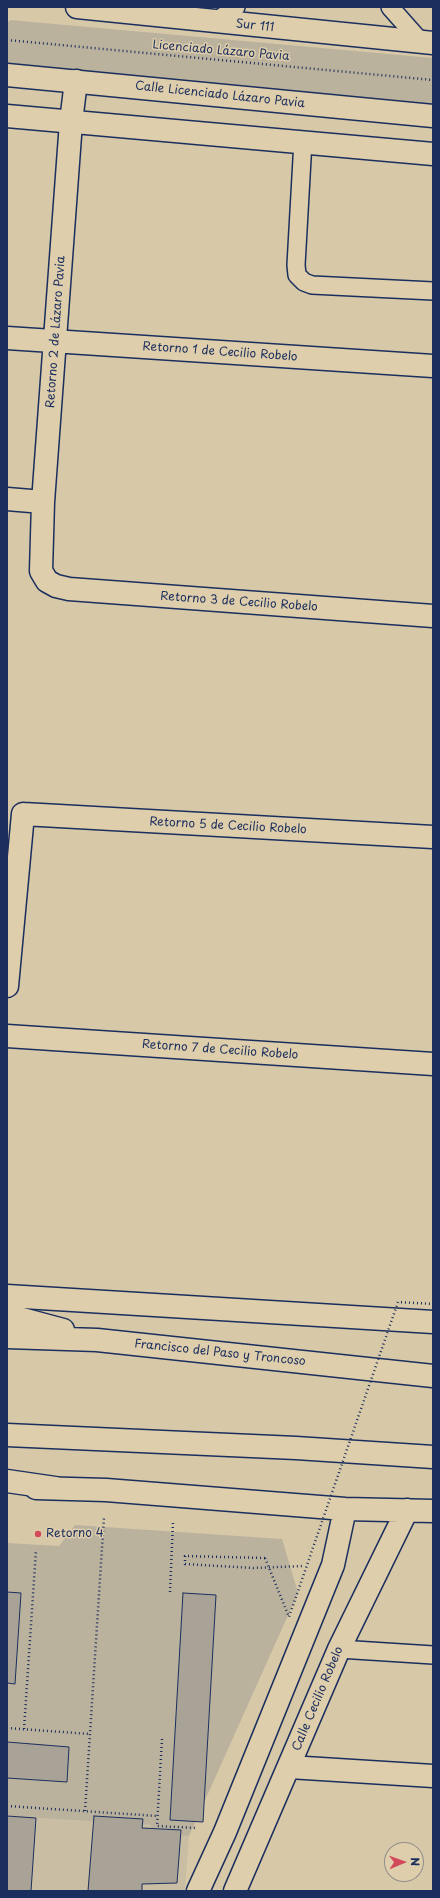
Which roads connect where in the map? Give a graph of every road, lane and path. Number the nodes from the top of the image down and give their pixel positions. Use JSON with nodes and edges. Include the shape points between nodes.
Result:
{"nodes":[{"id":1,"x":77,"y":7,"type":"edge"},
{"id":2,"x":236,"y":7,"type":"edge"},
{"id":3,"x":390,"y":7,"type":"edge"},
{"id":4,"x":215,"y":22,"type":"junction"},
{"id":5,"x":7,"y":40,"type":"edge"},
{"id":6,"x":427,"y":43,"type":"edge"},
{"id":7,"x":7,"y":75,"type":"edge"},
{"id":8,"x":433,"y":80,"type":"edge"},
{"id":9,"x":76,"y":81,"type":"junction"},
{"id":10,"x":7,"y":116,"type":"edge"},
{"id":11,"x":433,"y":116,"type":"edge"},
{"id":12,"x":71,"y":122,"type":"junction"},
{"id":13,"x":303,"y":141,"type":"junction"},
{"id":14,"x":433,"y":154,"type":"edge"},
{"id":15,"x":433,"y":291,"type":"edge"},
{"id":16,"x":7,"y":338,"type":"edge"},
{"id":17,"x":55,"y":341,"type":"junction"},
{"id":18,"x":433,"y":366,"type":"edge"},
{"id":19,"x":7,"y":499,"type":"edge"},
{"id":20,"x":43,"y":502,"type":"junction"},
{"id":21,"x":47,"y":581,"type":"joint"},
{"id":22,"x":433,"y":616,"type":"edge"},
{"id":23,"x":23,"y":814,"type":"junction"},
{"id":24,"x":7,"y":836,"type":"edge"},
{"id":25,"x":433,"y":837,"type":"edge"},
{"id":26,"x":7,"y":986,"type":"edge"},
{"id":27,"x":7,"y":1036,"type":"edge"},
{"id":28,"x":433,"y":1064,"type":"edge"},
{"id":29,"x":7,"y":1296,"type":"edge"},
{"id":30,"x":433,"y":1304,"type":"edge"},
{"id":31,"x":7,"y":1315,"type":"edge"},
{"id":32,"x":433,"y":1322,"type":"edge"},
{"id":33,"x":7,"y":1337,"type":"edge"},
{"id":34,"x":96,"y":1340,"type":"junction"},
{"id":35,"x":433,"y":1376,"type":"edge"},
{"id":36,"x":7,"y":1435,"type":"edge"},
{"id":37,"x":433,"y":1457,"type":"edge"},
{"id":38,"x":7,"y":1481,"type":"edge"},
{"id":39,"x":55,"y":1488,"type":"junction"},
{"id":40,"x":7,"y":1489,"type":"edge"},
{"id":41,"x":106,"y":1490,"type":"junction"},
{"id":42,"x":175,"y":1496,"type":"junction"},
{"id":43,"x":345,"y":1509,"type":"junction"},
{"id":44,"x":407,"y":1510,"type":"junction"},
{"id":45,"x":433,"y":1511,"type":"edge"},
{"id":46,"x":36,"y":1550,"type":"dead end"},
{"id":47,"x":333,"y":1565,"type":"junction"},
{"id":48,"x":170,"y":1592,"type":"dead end"},
{"id":49,"x":339,"y":1649,"type":"junction"},
{"id":50,"x":433,"y":1655,"type":"edge"},
{"id":51,"x":7,"y":1728,"type":"edge"},
{"id":52,"x":24,"y":1729,"type":"junction"},
{"id":53,"x":90,"y":1734,"type":"junction"},
{"id":54,"x":162,"y":1739,"type":"dead end"},
{"id":55,"x":289,"y":1767,"type":"junction"},
{"id":56,"x":433,"y":1776,"type":"edge"},
{"id":57,"x":7,"y":1806,"type":"edge"},
{"id":58,"x":85,"y":1811,"type":"junction"},
{"id":59,"x":158,"y":1816,"type":"junction"},
{"id":60,"x":225,"y":1832,"type":"junction"},
{"id":61,"x":198,"y":1891,"type":"edge"},
{"id":62,"x":235,"y":1891,"type":"edge"}],
"edges":[{"from":1,"to":4,"type":"main road","name":"Sur 111"},
{"from":2,"to":4,"type":"lane"},
{"from":3,"to":6,"type":"lane"},
{"from":4,"to":6,"type":"main road","name":"Sur 111"},
{"from":5,"to":8,"type":"path","name":"Licenciado Lázaro Pavia"},
{"from":7,"to":9,"type":"main road","name":"Calle Licenciado Lázaro Pavia"},
{"from":9,"to":11,"type":"main road","name":"Calle Licenciado Lázaro Pavia"},
{"from":9,"to":12,"type":"main road","name":"Retorno 2 de Lázaro Pavia"},
{"from":10,"to":12,"type":"main road"},
{"from":12,"to":13,"type":"main road"},
{"from":12,"to":17,"type":"main road","name":"Retorno 2 de Lázaro Pavia"},
{"from":13,"to":14,"type":"main road"},
{"from":13,"to":15,"type":"lane","via":[[297,275],[312,285]]},
{"from":16,"to":17,"type":"main road","name":"Retorno 1 de Cecilio Robelo"},
{"from":17,"to":18,"type":"main road","name":"Retorno 1 de Cecilio Robelo"},
{"from":17,"to":20,"type":"main road","name":"Retorno 2 de Lázaro Pavia"},
{"from":19,"to":20,"type":"main road"},
{"from":20,"to":21,"type":"main road","name":"Retorno 2 de Lázaro Pavia","via":[[41,571]]},
{"from":21,"to":22,"type":"main road","name":"Retorno 3 de Cecilio Robelo","via":[[69,589]]},
{"from":23,"to":24,"type":"main road"},
{"from":23,"to":25,"type":"main road","name":"Retorno 5 de Cecilio Robelo"},
{"from":23,"to":26,"type":"main road"},
{"from":27,"to":28,"type":"main road","name":"Retorno 7 de Cecilio Robelo"},
{"from":29,"to":32,"type":"main road"},
{"from":30,"to":47,"type":"path","bridge":true,"via":[[398,1302],[290,1617],[266,1558],[185,1556],[185,1564],[253,1568]]},
{"from":31,"to":34,"type":"main road"},
{"from":33,"to":34,"type":"main road","name":"Francisco del Paso y Troncoso"},
{"from":34,"to":35,"type":"main road","name":"Francisco del Paso y Troncoso"},
{"from":36,"to":37,"type":"main road"},
{"from":38,"to":39,"type":"main road"},
{"from":39,"to":40,"type":"main road"},
{"from":39,"to":41,"type":"main road"},
{"from":41,"to":42,"type":"main road"},
{"from":41,"to":53,"type":"path"},
{"from":42,"to":43,"type":"main road"},
{"from":42,"to":48,"type":"path"},
{"from":43,"to":44,"type":"main road"},
{"from":43,"to":47,"type":"main road"},
{"from":44,"to":45,"type":"main road"},
{"from":44,"to":49,"type":"main road","name":"Calle Cecilio Robelo"},
{"from":46,"to":52,"type":"path"},
{"from":47,"to":60,"type":"main road"},
{"from":49,"to":50,"type":"lane"},
{"from":49,"to":55,"type":"main road","name":"Calle Cecilio Robelo"},
{"from":51,"to":52,"type":"path"},
{"from":52,"to":53,"type":"path"},
{"from":53,"to":58,"type":"path"},
{"from":54,"to":59,"type":"path"},
{"from":55,"to":56,"type":"main road"},
{"from":55,"to":62,"type":"main road","name":"Calle Cecilio Robelo"},
{"from":57,"to":58,"type":"path"},
{"from":58,"to":59,"type":"path"},
{"from":59,"to":60,"type":"path","via":[[157,1826]]},
{"from":60,"to":61,"type":"main road"}]}
